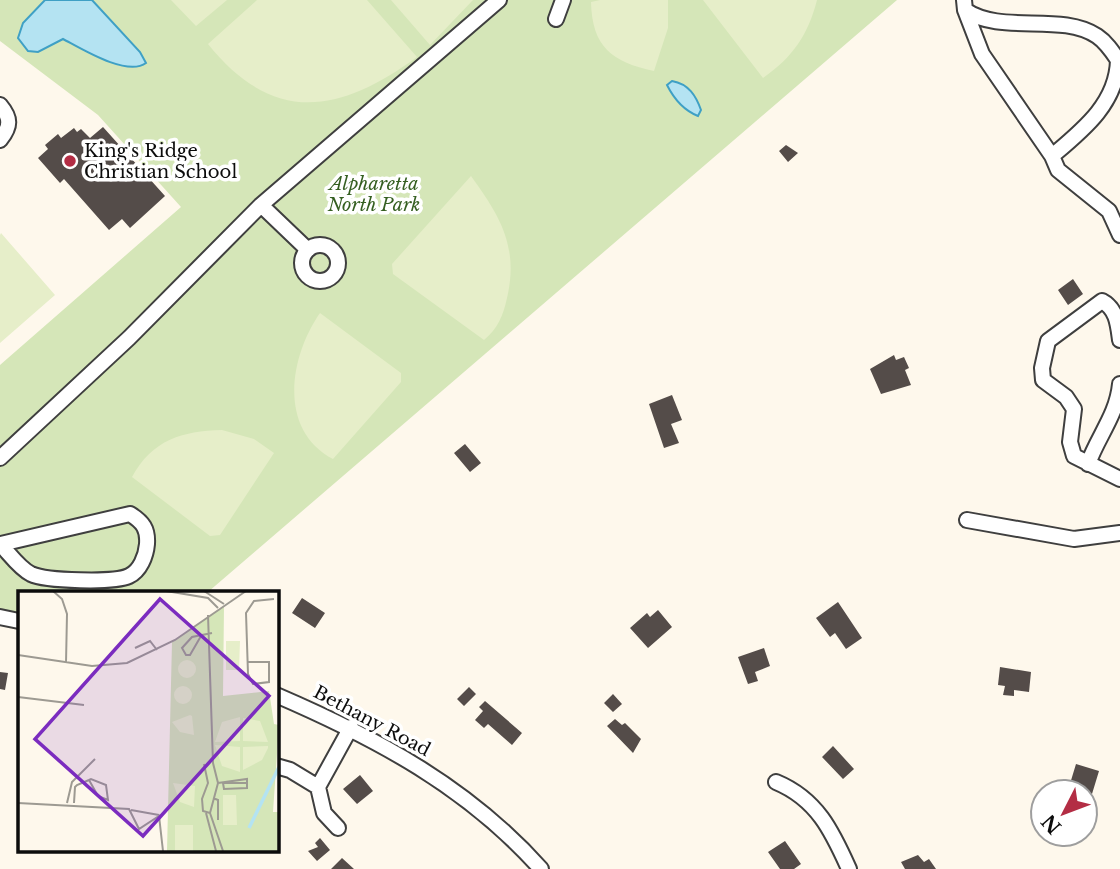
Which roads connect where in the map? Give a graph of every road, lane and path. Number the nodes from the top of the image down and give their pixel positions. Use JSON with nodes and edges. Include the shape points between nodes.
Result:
{"nodes":[{"id":1,"x":499,"y":0,"type":"edge"},
{"id":2,"x":563,"y":0,"type":"edge"},
{"id":3,"x":965,"y":5,"type":"edge"},
{"id":4,"x":556,"y":19,"type":"dead end"},
{"id":5,"x":0,"y":105,"type":"edge"},
{"id":6,"x":0,"y":139,"type":"edge"},
{"id":7,"x":1052,"y":156,"type":"junction"},
{"id":8,"x":261,"y":205,"type":"junction"},
{"id":9,"x":1120,"y":235,"type":"edge"},
{"id":10,"x":308,"y":250,"type":"dead end"},
{"id":11,"x":1120,"y":340,"type":"edge"},
{"id":12,"x":1120,"y":384,"type":"edge"},
{"id":13,"x":0,"y":458,"type":"edge"},
{"id":14,"x":1088,"y":464,"type":"junction"},
{"id":15,"x":1120,"y":479,"type":"edge"},
{"id":16,"x":967,"y":520,"type":"dead end"},
{"id":17,"x":1120,"y":533,"type":"edge"},
{"id":18,"x":0,"y":544,"type":"edge"},
{"id":19,"x":0,"y":617,"type":"edge"},
{"id":20,"x":18,"y":621,"type":"edge"},
{"id":21,"x":278,"y":696,"type":"edge"},
{"id":22,"x":351,"y":727,"type":"junction"},
{"id":23,"x":278,"y":767,"type":"edge"},
{"id":24,"x":776,"y":782,"type":"dead end"},
{"id":25,"x":318,"y":787,"type":"junction"},
{"id":26,"x":338,"y":828,"type":"dead end"},
{"id":27,"x":541,"y":869,"type":"edge"},
{"id":28,"x":849,"y":869,"type":"edge"}],
"edges":[{"from":1,"to":8,"type":"street"},
{"from":2,"to":4,"type":"street"},
{"from":3,"to":7,"type":"street","via":[[982,54]]},
{"from":3,"to":7,"type":"street","via":[[978,19],[1070,27],[1095,34],[1118,60],[1118,74],[1102,110]]},
{"from":5,"to":6,"type":"street","via":[[9,117],[9,128]]},
{"from":7,"to":9,"type":"street","via":[[1058,170],[1109,211]]},
{"from":8,"to":10,"type":"street"},
{"from":8,"to":13,"type":"street","via":[[129,338]]},
{"from":11,"to":14,"type":"street","via":[[1118,321],[1110,305],[1102,301],[1048,341],[1043,380],[1074,409],[1070,442],[1074,456]]},
{"from":12,"to":14,"type":"street","via":[[1112,418],[1097,437]]},
{"from":14,"to":15,"type":"street"},
{"from":16,"to":17,"type":"street","via":[[1074,539]]},
{"from":18,"to":18,"type":"street","via":[[30,573],[41,577],[106,580],[128,577],[138,570],[147,553],[148,534],[130,514]]},
{"from":19,"to":20,"type":"street"},
{"from":21,"to":22,"type":"street","name":"Bethany Road"},
{"from":22,"to":25,"type":"street"},
{"from":22,"to":27,"type":"street","name":"Bethany Road","via":[[446,784]]},
{"from":23,"to":25,"type":"street"},
{"from":24,"to":28,"type":"street","via":[[816,808]]},
{"from":25,"to":26,"type":"street","via":[[324,813]]}]}
